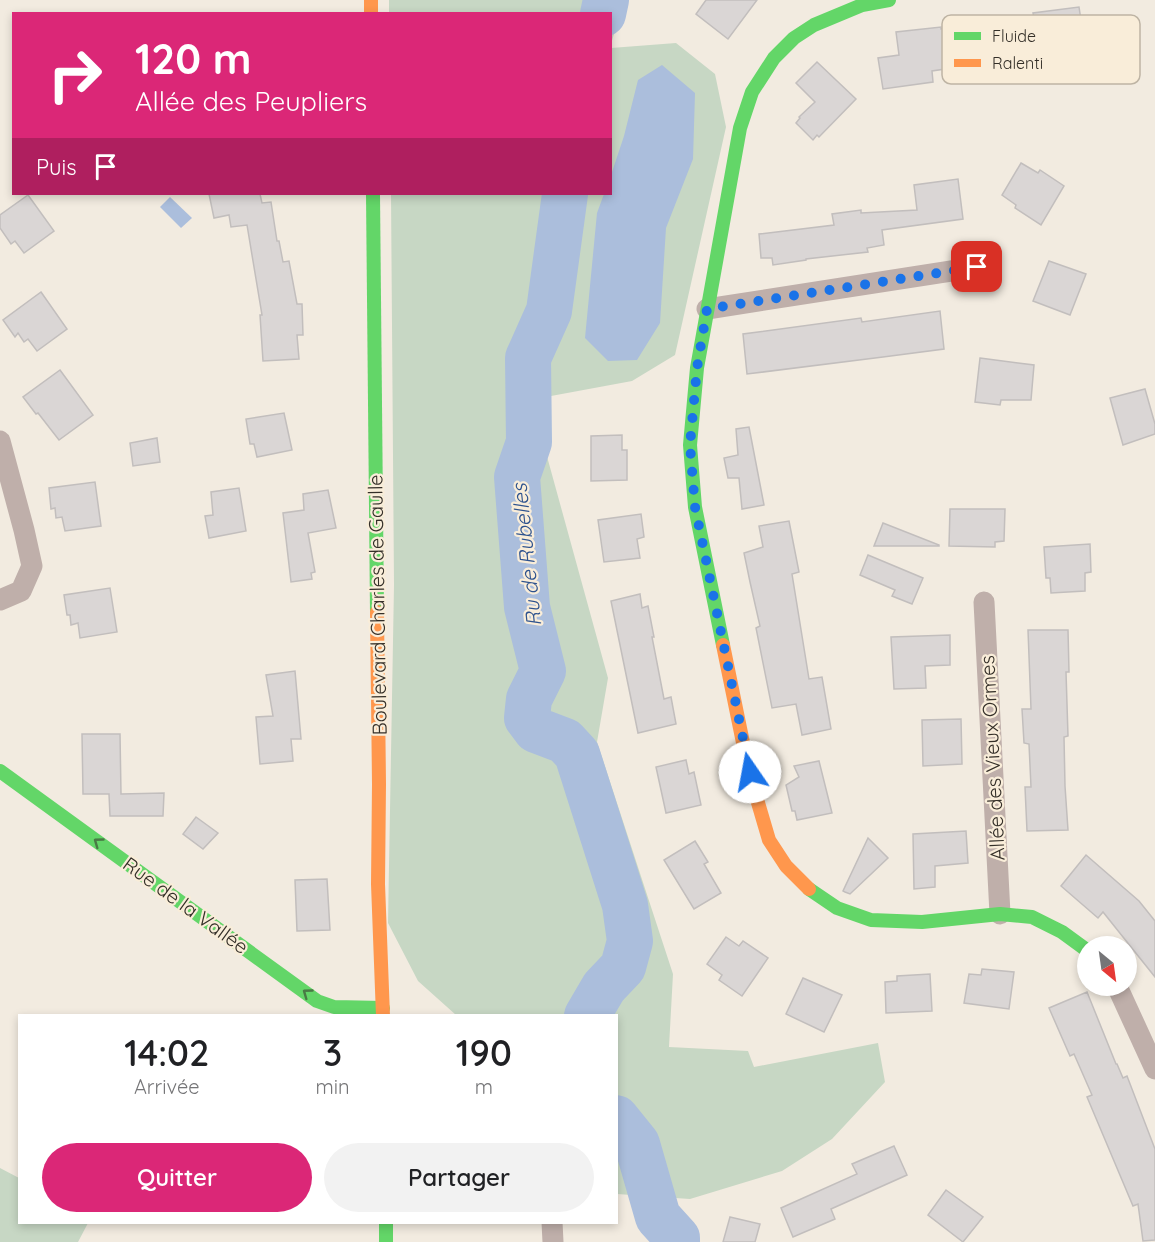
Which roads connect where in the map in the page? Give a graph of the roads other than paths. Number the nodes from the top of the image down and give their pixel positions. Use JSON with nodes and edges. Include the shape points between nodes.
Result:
{"nodes":[{"id":1,"x":889,"y":0,"type":"edge"},
{"id":2,"x":373,"y":195,"type":"edge"},
{"id":3,"x":977,"y":267,"type":"dead end"},
{"id":4,"x":707,"y":309,"type":"junction"},
{"id":5,"x":0,"y":441,"type":"edge"},
{"id":6,"x":0,"y":600,"type":"edge"},
{"id":7,"x":984,"y":602,"type":"dead end"},
{"id":8,"x":0,"y":771,"type":"edge"},
{"id":9,"x":1000,"y":914,"type":"junction"},
{"id":10,"x":1077,"y":943,"type":"edge"},
{"id":11,"x":1123,"y":996,"type":"edge"},
{"id":12,"x":383,"y":1012,"type":"edge"},
{"id":13,"x":1155,"y":1069,"type":"edge"},
{"id":14,"x":386,"y":1224,"type":"edge"},
{"id":15,"x":552,"y":1224,"type":"edge"},
{"id":16,"x":386,"y":1242,"type":"edge"},
{"id":17,"x":553,"y":1242,"type":"edge"}],
"edges":[{"from":1,"to":4,"type":"street","via":[[862,5],[794,38],[774,58],[752,92],[740,128]]},
{"from":2,"to":12,"type":"street","name":"Boulevard Charles de Gaulle","via":[[378,884]]},
{"from":3,"to":4,"type":"street"},
{"from":4,"to":9,"type":"street","via":[[690,445],[695,507],[750,772],[769,840],[786,866],[808,888],[837,908],[871,920],[922,921]]},
{"from":5,"to":6,"type":"street","via":[[32,566],[21,591]]},
{"from":7,"to":9,"type":"street","name":"Allée des Vieux Ormes"},
{"from":12,"to":8,"type":"street","name":"Rue de la Vallée","one_way":true,"via":[[334,1007],[317,1001]]},
{"from":9,"to":10,"type":"street","via":[[1032,917]]},
{"from":11,"to":13,"type":"street"},
{"from":14,"to":16,"type":"street"},
{"from":15,"to":17,"type":"street"}]}
